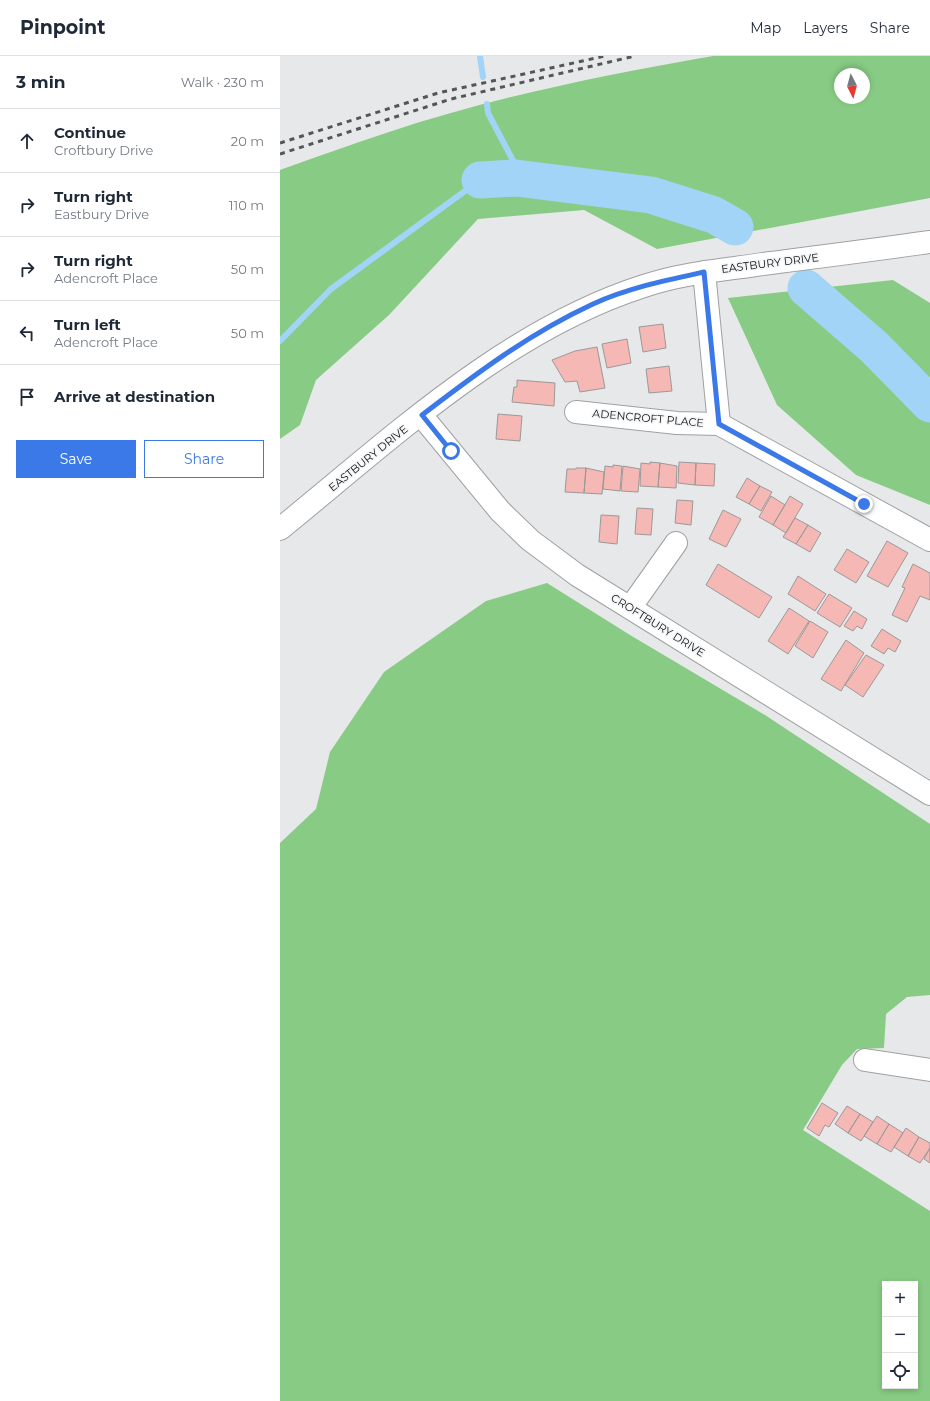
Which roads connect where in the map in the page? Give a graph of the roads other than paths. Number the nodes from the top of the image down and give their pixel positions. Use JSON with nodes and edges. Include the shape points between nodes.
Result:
{"nodes":[{"id":1,"x":930,"y":242,"type":"edge"},
{"id":2,"x":704,"y":272,"type":"junction"},
{"id":3,"x":576,"y":412,"type":"dead end"},
{"id":4,"x":422,"y":415,"type":"junction"},
{"id":5,"x":719,"y":424,"type":"junction"},
{"id":6,"x":280,"y":529,"type":"edge"},
{"id":7,"x":930,"y":540,"type":"edge"},
{"id":8,"x":676,"y":543,"type":"dead end"},
{"id":9,"x":630,"y":608,"type":"junction"},
{"id":10,"x":930,"y":794,"type":"edge"},
{"id":11,"x":865,"y":1060,"type":"dead end"},
{"id":12,"x":930,"y":1070,"type":"edge"}],
"edges":[{"from":1,"to":2,"type":"street","name":"EASTBURY DRIVE"},
{"from":2,"to":4,"type":"street","name":"EASTBURY DRIVE","via":[[645,285],[594,304],[538,332],[495,359]]},
{"from":2,"to":5,"type":"street","name":"ADENCROFT PLACE"},
{"from":3,"to":5,"type":"street","name":"ADENCROFT PLACE","via":[[677,423]]},
{"from":4,"to":6,"type":"street","name":"EASTBURY DRIVE"},
{"from":4,"to":9,"type":"street","name":"CROFTBURY DRIVE","via":[[500,511],[530,540],[577,575]]},
{"from":5,"to":7,"type":"street","name":"ADENCROFT PLACE"},
{"from":8,"to":9,"type":"street"},
{"from":9,"to":10,"type":"street","name":"CROFTBURY DRIVE"},
{"from":11,"to":12,"type":"street"}]}
